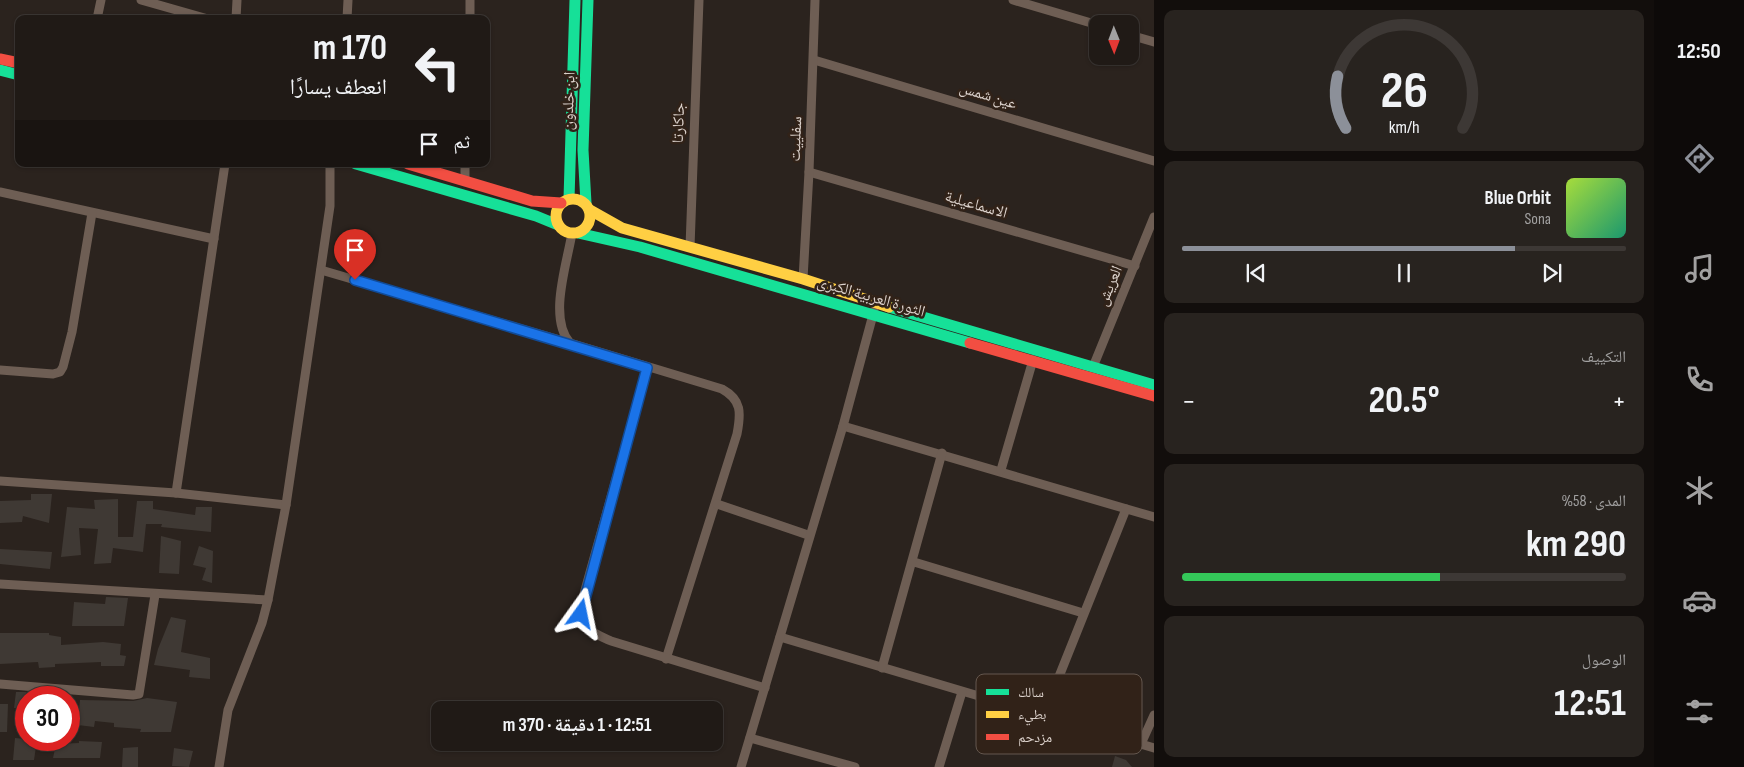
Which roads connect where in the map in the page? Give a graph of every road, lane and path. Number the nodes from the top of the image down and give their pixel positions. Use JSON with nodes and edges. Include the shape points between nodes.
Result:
{"nodes":[{"id":1,"x":101,"y":0,"type":"edge"},
{"id":2,"x":141,"y":0,"type":"edge"},
{"id":3,"x":237,"y":0,"type":"edge"},
{"id":4,"x":348,"y":0,"type":"edge"},
{"id":5,"x":470,"y":0,"type":"edge"},
{"id":6,"x":576,"y":0,"type":"edge"},
{"id":7,"x":588,"y":0,"type":"edge"},
{"id":8,"x":699,"y":0,"type":"edge"},
{"id":9,"x":815,"y":0,"type":"edge"},
{"id":10,"x":1013,"y":0,"type":"edge"},
{"id":11,"x":98,"y":15,"type":"edge"},
{"id":12,"x":194,"y":15,"type":"edge"},
{"id":13,"x":236,"y":15,"type":"edge"},
{"id":14,"x":347,"y":15,"type":"edge"},
{"id":15,"x":470,"y":15,"type":"edge"},
{"id":16,"x":1089,"y":22,"type":"edge"},
{"id":17,"x":1139,"y":38,"type":"edge"},
{"id":18,"x":1154,"y":42,"type":"edge"},
{"id":19,"x":0,"y":59,"type":"edge"},
{"id":20,"x":814,"y":60,"type":"junction"},
{"id":21,"x":15,"y":62,"type":"edge"},
{"id":22,"x":0,"y":70,"type":"edge"},
{"id":23,"x":15,"y":74,"type":"edge"},
{"id":24,"x":1154,"y":161,"type":"edge"},
{"id":25,"x":225,"y":167,"type":"edge"},
{"id":26,"x":330,"y":167,"type":"edge"},
{"id":27,"x":366,"y":167,"type":"edge"},
{"id":28,"x":418,"y":167,"type":"edge"},
{"id":29,"x":465,"y":167,"type":"edge"},
{"id":30,"x":809,"y":172,"type":"junction"},
{"id":31,"x":465,"y":181,"type":"junction"},
{"id":32,"x":0,"y":192,"type":"edge"},
{"id":33,"x":565,"y":201,"type":"junction"},
{"id":34,"x":588,"y":207,"type":"junction"},
{"id":35,"x":92,"y":213,"type":"junction"},
{"id":36,"x":1154,"y":217,"type":"edge"},
{"id":37,"x":558,"y":225,"type":"junction"},
{"id":38,"x":575,"y":233,"type":"junction"},
{"id":39,"x":644,"y":234,"type":"junction"},
{"id":40,"x":214,"y":239,"type":"junction"},
{"id":41,"x":640,"y":247,"type":"junction"},
{"id":42,"x":690,"y":247,"type":"junction"},
{"id":43,"x":1135,"y":266,"type":"junction"},
{"id":44,"x":321,"y":270,"type":"junction"},
{"id":45,"x":803,"y":279,"type":"junction"},
{"id":46,"x":877,"y":304,"type":"junction"},
{"id":47,"x":873,"y":315,"type":"junction"},
{"id":48,"x":570,"y":343,"type":"junction"},
{"id":49,"x":1033,"y":360,"type":"junction"},
{"id":50,"x":1093,"y":367,"type":"junction"},
{"id":51,"x":647,"y":368,"type":"junction"},
{"id":52,"x":0,"y":370,"type":"edge"},
{"id":53,"x":1154,"y":385,"type":"edge"},
{"id":54,"x":1154,"y":396,"type":"edge"},
{"id":55,"x":843,"y":426,"type":"junction"},
{"id":56,"x":942,"y":453,"type":"junction"},
{"id":57,"x":1001,"y":470,"type":"junction"},
{"id":58,"x":0,"y":481,"type":"edge"},
{"id":59,"x":176,"y":493,"type":"junction"},
{"id":60,"x":717,"y":504,"type":"junction"},
{"id":61,"x":286,"y":505,"type":"junction"},
{"id":62,"x":1126,"y":509,"type":"junction"},
{"id":63,"x":1154,"y":516,"type":"edge"},
{"id":64,"x":808,"y":535,"type":"junction"},
{"id":65,"x":914,"y":562,"type":"junction"},
{"id":66,"x":0,"y":584,"type":"edge"},
{"id":67,"x":155,"y":595,"type":"junction"},
{"id":68,"x":268,"y":600,"type":"junction"},
{"id":69,"x":1083,"y":613,"type":"junction"},
{"id":70,"x":780,"y":637,"type":"junction"},
{"id":71,"x":666,"y":659,"type":"junction"},
{"id":72,"x":882,"y":668,"type":"junction"},
{"id":73,"x":1059,"y":674,"type":"edge"},
{"id":74,"x":0,"y":684,"type":"edge"},
{"id":75,"x":765,"y":688,"type":"junction"},
{"id":76,"x":962,"y":692,"type":"junction"},
{"id":77,"x":976,"y":696,"type":"edge"},
{"id":78,"x":1154,"y":715,"type":"edge"},
{"id":79,"x":750,"y":738,"type":"junction"},
{"id":80,"x":1142,"y":742,"type":"edge"},
{"id":81,"x":1142,"y":744,"type":"edge"},
{"id":82,"x":1154,"y":748,"type":"edge"},
{"id":83,"x":218,"y":767,"type":"edge"},
{"id":84,"x":741,"y":767,"type":"edge"},
{"id":85,"x":855,"y":767,"type":"edge"},
{"id":86,"x":939,"y":767,"type":"edge"}],
"edges":[{"from":1,"to":11,"type":"street"},
{"from":2,"to":12,"type":"street"},
{"from":3,"to":13,"type":"street"},
{"from":4,"to":14,"type":"street"},
{"from":5,"to":15,"type":"street"},
{"from":6,"to":33,"type":"street","name":"ابن خلدون"},
{"from":7,"to":34,"type":"street","name":"ابن خلدون","via":[[583,150]]},
{"from":8,"to":42,"type":"street","name":"جاكارتا"},
{"from":9,"to":20,"type":"street","name":"سفلييت"},
{"from":10,"to":16,"type":"street"},
{"from":17,"to":18,"type":"street"},
{"from":19,"to":21,"type":"street"},
{"from":20,"to":24,"type":"street","name":"عين شمس"},
{"from":20,"to":30,"type":"street","name":"سفلييت"},
{"from":22,"to":23,"type":"street"},
{"from":25,"to":40,"type":"street"},
{"from":26,"to":44,"type":"street","via":[[330,206]]},
{"from":27,"to":37,"type":"street"},
{"from":28,"to":31,"type":"street"},
{"from":29,"to":31,"type":"street"},
{"from":30,"to":43,"type":"street","name":"الاسماعيلية"},
{"from":30,"to":45,"type":"street","name":"سفلييت"},
{"from":31,"to":33,"type":"street","via":[[532,201]]},
{"from":32,"to":35,"type":"street"},
{"from":33,"to":34,"type":"street","via":[[577,199]]},
{"from":33,"to":37,"type":"street","via":[[556,214]]},
{"from":34,"to":38,"type":"street","via":[[590,221]]},
{"from":34,"to":39,"type":"street","name":"الثورة العربية الكبرى","via":[[611,224]]},
{"from":35,"to":40,"type":"street"},
{"from":35,"to":52,"type":"street","via":[[63,367],[53,374]]},
{"from":36,"to":43,"type":"street","name":"العريش"},
{"from":37,"to":38,"type":"street","via":[[566,232]]},
{"from":38,"to":41,"type":"street","name":"الثورة العربية الكبرى"},
{"from":38,"to":48,"type":"street","via":[[559,310],[562,331]]},
{"from":39,"to":41,"type":"street"},
{"from":39,"to":42,"type":"street","name":"الثورة العربية الكبرى"},
{"from":40,"to":59,"type":"street"},
{"from":41,"to":47,"type":"street","name":"الثورة العربية الكبرى"},
{"from":42,"to":45,"type":"street","name":"الثورة العربية الكبرى"},
{"from":43,"to":50,"type":"street","name":"العريش"},
{"from":44,"to":48,"type":"street"},
{"from":44,"to":61,"type":"street"},
{"from":45,"to":46,"type":"street","name":"الثورة العربية الكبرى"},
{"from":46,"to":47,"type":"street"},
{"from":46,"to":50,"type":"street","name":"الثورة العربية الكبرى"},
{"from":47,"to":49,"type":"street","name":"الثورة العربية الكبرى"},
{"from":47,"to":55,"type":"street"},
{"from":48,"to":51,"type":"street"},
{"from":49,"to":54,"type":"street","name":"الثورة العربية الكبرى"},
{"from":49,"to":57,"type":"street"},
{"from":50,"to":53,"type":"street","name":"الثورة العربية الكبرى"},
{"from":51,"to":60,"type":"street","via":[[722,389],[732,395],[739,406],[737,434]]},
{"from":51,"to":71,"type":"street","via":[[581,614],[590,632]]},
{"from":55,"to":56,"type":"street"},
{"from":55,"to":64,"type":"street"},
{"from":56,"to":57,"type":"street"},
{"from":56,"to":65,"type":"street"},
{"from":57,"to":62,"type":"street"},
{"from":58,"to":59,"type":"street"},
{"from":59,"to":61,"type":"street"},
{"from":60,"to":64,"type":"street"},
{"from":60,"to":71,"type":"street"},
{"from":61,"to":68,"type":"street"},
{"from":62,"to":63,"type":"street"},
{"from":62,"to":69,"type":"street"},
{"from":64,"to":70,"type":"street"},
{"from":65,"to":69,"type":"street"},
{"from":65,"to":72,"type":"street"},
{"from":66,"to":67,"type":"street"},
{"from":67,"to":68,"type":"street"},
{"from":67,"to":74,"type":"street","via":[[139,694]]},
{"from":68,"to":83,"type":"street","via":[[262,624],[228,710]]},
{"from":69,"to":73,"type":"street"},
{"from":70,"to":72,"type":"street"},
{"from":70,"to":75,"type":"street"},
{"from":71,"to":75,"type":"street"},
{"from":72,"to":76,"type":"street"},
{"from":75,"to":79,"type":"street"},
{"from":76,"to":77,"type":"street"},
{"from":76,"to":86,"type":"street"},
{"from":78,"to":80,"type":"street"},
{"from":79,"to":84,"type":"street"},
{"from":79,"to":85,"type":"street"},
{"from":81,"to":82,"type":"street"}]}
